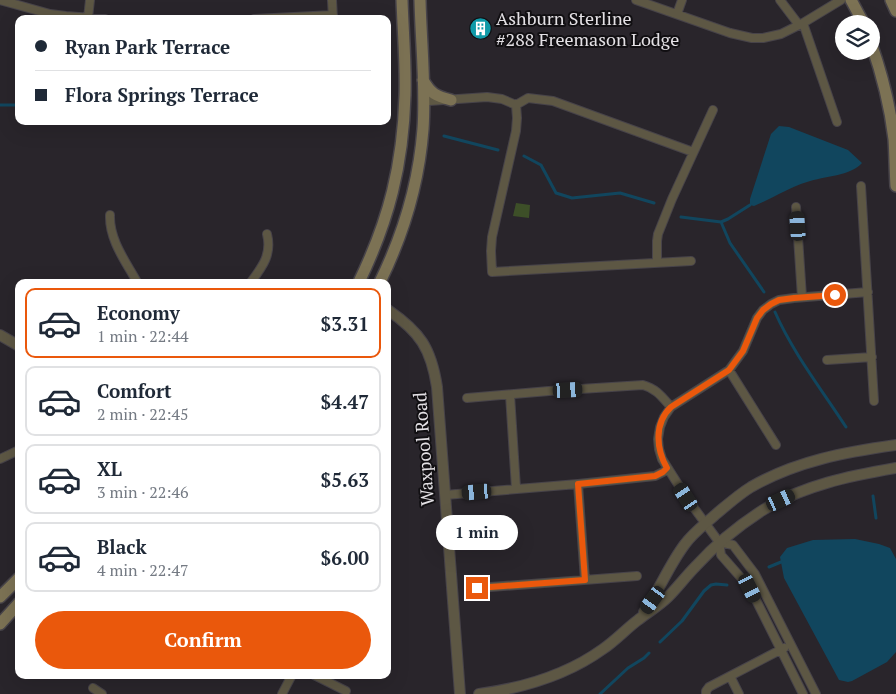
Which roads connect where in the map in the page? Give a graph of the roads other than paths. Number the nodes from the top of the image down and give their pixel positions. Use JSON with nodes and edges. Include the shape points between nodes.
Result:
{"nodes":[{"id":1,"x":0,"y":0,"type":"edge"},
{"id":2,"x":90,"y":0,"type":"edge"},
{"id":3,"x":332,"y":0,"type":"edge"},
{"id":4,"x":402,"y":0,"type":"edge"},
{"id":5,"x":420,"y":0,"type":"edge"},
{"id":6,"x":636,"y":0,"type":"edge"},
{"id":7,"x":682,"y":0,"type":"edge"},
{"id":8,"x":780,"y":0,"type":"edge"},
{"id":9,"x":841,"y":0,"type":"edge"},
{"id":10,"x":851,"y":0,"type":"edge"},
{"id":11,"x":891,"y":0,"type":"edge"},
{"id":12,"x":896,"y":11,"type":"edge"},
{"id":13,"x":678,"y":14,"type":"junction"},
{"id":14,"x":60,"y":15,"type":"edge"},
{"id":15,"x":88,"y":15,"type":"edge"},
{"id":16,"x":333,"y":15,"type":"edge"},
{"id":17,"x":859,"y":15,"type":"edge"},
{"id":18,"x":801,"y":24,"type":"junction"},
{"id":19,"x":876,"y":60,"type":"edge"},
{"id":20,"x":405,"y":65,"type":"junction"},
{"id":21,"x":423,"y":80,"type":"junction"},
{"id":22,"x":424,"y":99,"type":"junction"},
{"id":23,"x":451,"y":100,"type":"junction"},
{"id":24,"x":516,"y":105,"type":"junction"},
{"id":25,"x":713,"y":110,"type":"dead end"},
{"id":26,"x":837,"y":122,"type":"dead end"},
{"id":27,"x":693,"y":152,"type":"junction"},
{"id":28,"x":861,"y":186,"type":"dead end"},
{"id":29,"x":896,"y":186,"type":"edge"},
{"id":30,"x":796,"y":207,"type":"dead end"},
{"id":31,"x":110,"y":215,"type":"dead end"},
{"id":32,"x":267,"y":234,"type":"dead end"},
{"id":33,"x":691,"y":261,"type":"dead end"},
{"id":34,"x":657,"y":263,"type":"junction"},
{"id":35,"x":135,"y":279,"type":"edge"},
{"id":36,"x":253,"y":279,"type":"edge"},
{"id":37,"x":360,"y":279,"type":"edge"},
{"id":38,"x":381,"y":279,"type":"edge"},
{"id":39,"x":868,"y":292,"type":"junction"},
{"id":40,"x":802,"y":297,"type":"junction"},
{"id":41,"x":391,"y":312,"type":"edge"},
{"id":42,"x":0,"y":335,"type":"edge"},
{"id":43,"x":15,"y":344,"type":"edge"},
{"id":44,"x":872,"y":357,"type":"junction"},
{"id":45,"x":827,"y":360,"type":"dead end"},
{"id":46,"x":729,"y":370,"type":"junction"},
{"id":47,"x":510,"y":395,"type":"junction"},
{"id":48,"x":466,"y":398,"type":"dead end"},
{"id":49,"x":874,"y":401,"type":"dead end"},
{"id":50,"x":671,"y":407,"type":"junction"},
{"id":51,"x":776,"y":445,"type":"dead end"},
{"id":52,"x":896,"y":445,"type":"edge"},
{"id":53,"x":15,"y":452,"type":"edge"},
{"id":54,"x":0,"y":459,"type":"edge"},
{"id":55,"x":667,"y":468,"type":"junction"},
{"id":56,"x":896,"y":468,"type":"edge"},
{"id":57,"x":578,"y":484,"type":"junction"},
{"id":58,"x":516,"y":488,"type":"junction"},
{"id":59,"x":445,"y":495,"type":"junction"},
{"id":60,"x":705,"y":524,"type":"junction"},
{"id":61,"x":720,"y":542,"type":"junction"},
{"id":62,"x":637,"y":576,"type":"dead end"},
{"id":63,"x":585,"y":580,"type":"junction"},
{"id":64,"x":15,"y":582,"type":"edge"},
{"id":65,"x":477,"y":588,"type":"dead end"},
{"id":66,"x":0,"y":597,"type":"edge"},
{"id":67,"x":15,"y":608,"type":"edge"},
{"id":68,"x":639,"y":619,"type":"junction"},
{"id":69,"x":0,"y":624,"type":"edge"},
{"id":70,"x":790,"y":644,"type":"junction"},
{"id":71,"x":781,"y":649,"type":"junction"},
{"id":72,"x":730,"y":676,"type":"junction"},
{"id":73,"x":290,"y":679,"type":"edge"},
{"id":74,"x":322,"y":679,"type":"edge"},
{"id":75,"x":93,"y":688,"type":"dead end"},
{"id":76,"x":346,"y":691,"type":"dead end"},
{"id":77,"x":102,"y":694,"type":"edge"},
{"id":78,"x":282,"y":694,"type":"edge"},
{"id":79,"x":460,"y":694,"type":"edge"},
{"id":80,"x":479,"y":694,"type":"edge"},
{"id":81,"x":706,"y":694,"type":"edge"},
{"id":82,"x":739,"y":694,"type":"edge"},
{"id":83,"x":803,"y":694,"type":"edge"},
{"id":84,"x":816,"y":694,"type":"edge"}],
"edges":[{"from":1,"to":14,"type":"street"},
{"from":2,"to":15,"type":"street"},
{"from":3,"to":16,"type":"street"},
{"from":4,"to":20,"type":"main road"},
{"from":5,"to":21,"type":"main road"},
{"from":6,"to":13,"type":"street"},
{"from":7,"to":13,"type":"street"},
{"from":8,"to":18,"type":"street"},
{"from":9,"to":18,"type":"street"},
{"from":10,"to":17,"type":"main road"},
{"from":11,"to":12,"type":"main road"},
{"from":13,"to":18,"type":"street","via":[[752,38],[773,37]]},
{"from":18,"to":26,"type":"street"},
{"from":19,"to":29,"type":"main road","via":[[890,112]]},
{"from":20,"to":22,"type":"main road","via":[[414,89]]},
{"from":20,"to":37,"type":"main road","via":[[404,124],[394,187],[379,237]]},
{"from":21,"to":22,"type":"main road"},
{"from":21,"to":23,"type":"main road","via":[[429,90]]},
{"from":22,"to":23,"type":"street"},
{"from":22,"to":38,"type":"main road","via":[[420,157],[404,222]]},
{"from":23,"to":24,"type":"street","via":[[488,97]]},
{"from":24,"to":27,"type":"street","via":[[528,98],[553,100]]},
{"from":24,"to":34,"type":"street","via":[[516,131],[492,237],[492,272]]},
{"from":25,"to":27,"type":"street"},
{"from":27,"to":34,"type":"street","via":[[658,234]]},
{"from":28,"to":39,"type":"street"},
{"from":30,"to":40,"type":"street"},
{"from":31,"to":35,"type":"street","via":[[111,232]]},
{"from":32,"to":36,"type":"street","via":[[269,248],[266,258]]},
{"from":33,"to":34,"type":"street"},
{"from":39,"to":40,"type":"street"},
{"from":39,"to":44,"type":"street"},
{"from":40,"to":46,"type":"street","via":[[779,300],[763,310],[743,351]]},
{"from":41,"to":59,"type":"street","name":"Waxpool Road","via":[[422,340],[435,371]]},
{"from":42,"to":43,"type":"street"},
{"from":44,"to":45,"type":"street"},
{"from":44,"to":49,"type":"street"},
{"from":46,"to":50,"type":"street"},
{"from":46,"to":51,"type":"street"},
{"from":47,"to":48,"type":"street"},
{"from":47,"to":50,"type":"street","via":[[642,385],[651,387]]},
{"from":47,"to":58,"type":"street"},
{"from":50,"to":55,"type":"street","via":[[664,417],[658,438]]},
{"from":52,"to":60,"type":"street","via":[[826,457],[790,469],[732,500]]},
{"from":53,"to":54,"type":"street"},
{"from":55,"to":57,"type":"street","via":[[655,476]]},
{"from":55,"to":60,"type":"street"},
{"from":56,"to":61,"type":"street","via":[[837,479],[802,491],[763,510]]},
{"from":57,"to":58,"type":"street"},
{"from":57,"to":63,"type":"street"},
{"from":58,"to":59,"type":"street"},
{"from":59,"to":79,"type":"street","name":"Waxpool Road"},
{"from":60,"to":61,"type":"street"},
{"from":60,"to":68,"type":"street","via":[[686,542]]},
{"from":61,"to":68,"type":"street","via":[[668,597]]},
{"from":61,"to":70,"type":"street","via":[[733,545],[755,574]]},
{"from":61,"to":71,"type":"street","via":[[721,555],[750,588]]},
{"from":62,"to":63,"type":"street"},
{"from":63,"to":65,"type":"street"},
{"from":64,"to":66,"type":"main road"},
{"from":67,"to":69,"type":"main road"},
{"from":68,"to":80,"type":"street","via":[[602,650],[564,671],[533,683]]},
{"from":70,"to":71,"type":"street"},
{"from":70,"to":84,"type":"street"},
{"from":71,"to":72,"type":"street"},
{"from":71,"to":83,"type":"street"},
{"from":72,"to":81,"type":"street","via":[[709,687]]},
{"from":72,"to":82,"type":"street"},
{"from":73,"to":78,"type":"street"},
{"from":74,"to":76,"type":"street"},
{"from":75,"to":77,"type":"street"}]}
